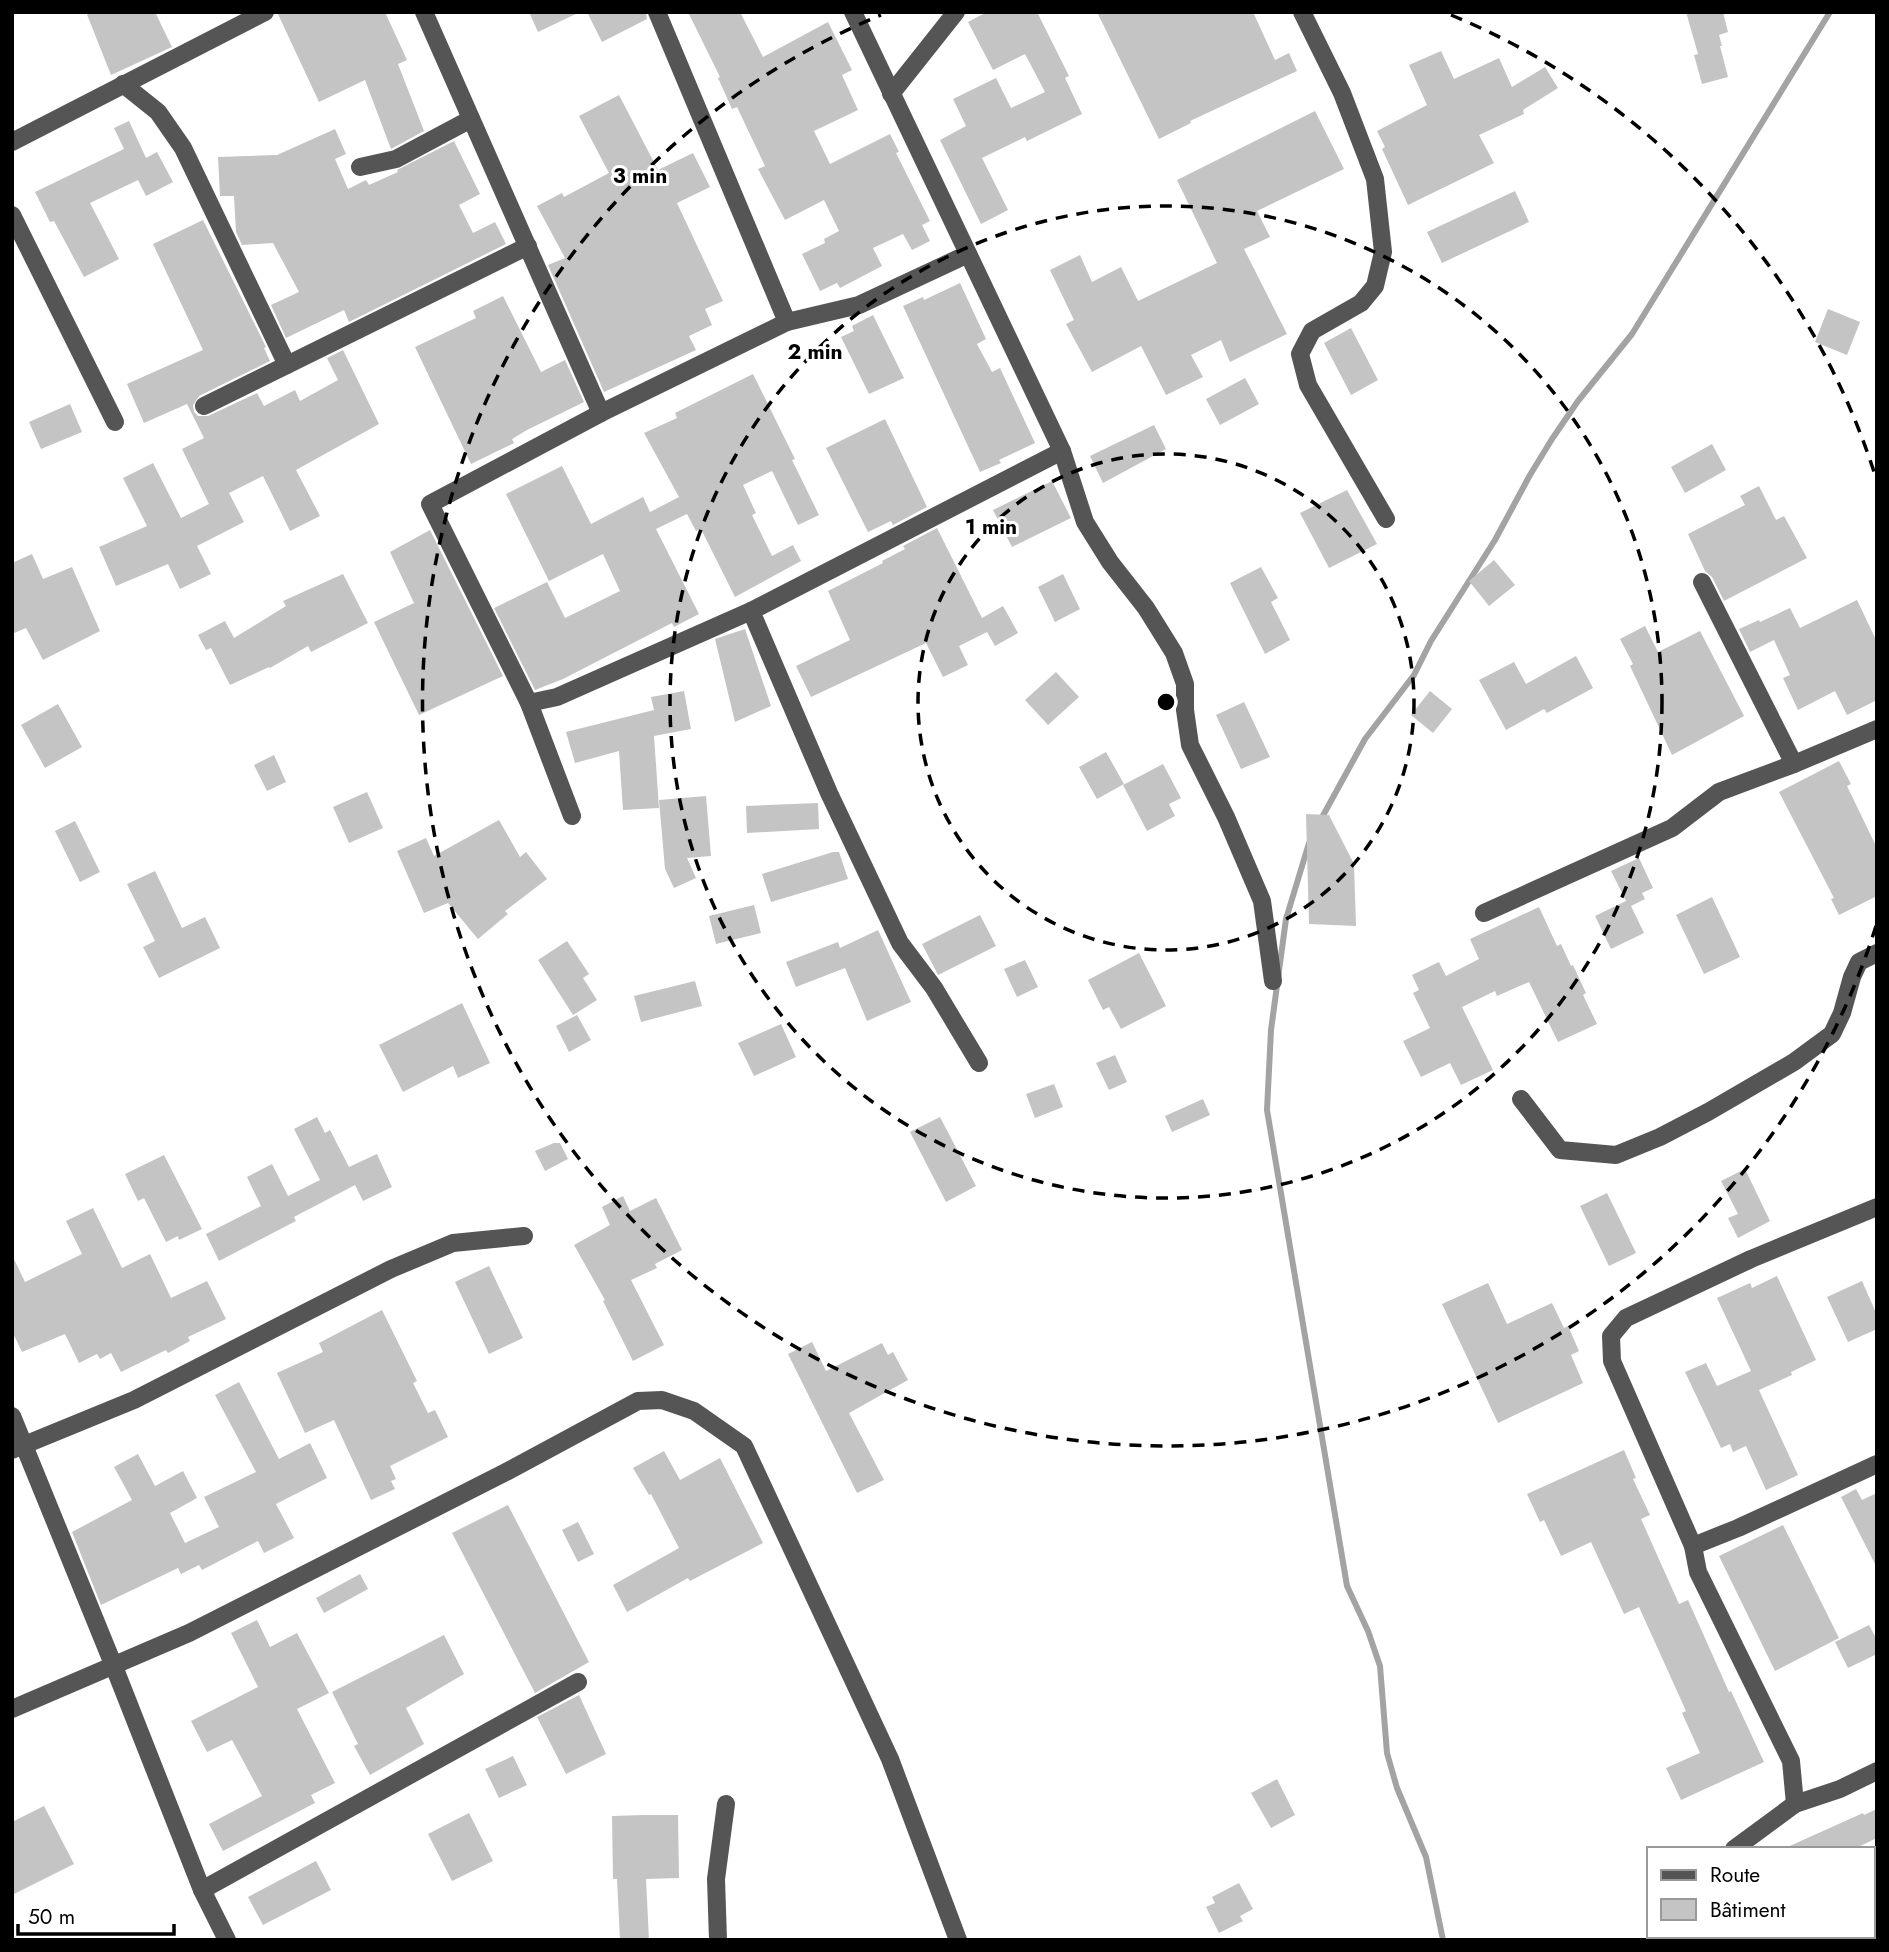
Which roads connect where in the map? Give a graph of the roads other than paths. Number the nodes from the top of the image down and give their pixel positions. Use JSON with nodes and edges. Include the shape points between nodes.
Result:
{"nodes":[{"id":1,"x":265,"y":12,"type":"edge"},
{"id":2,"x":424,"y":12,"type":"edge"},
{"id":3,"x":657,"y":12,"type":"edge"},
{"id":4,"x":853,"y":12,"type":"edge"},
{"id":5,"x":956,"y":12,"type":"edge"},
{"id":6,"x":1301,"y":12,"type":"edge"},
{"id":7,"x":123,"y":84,"type":"junction"},
{"id":8,"x":891,"y":94,"type":"junction"},
{"id":9,"x":471,"y":119,"type":"junction"},
{"id":10,"x":12,"y":142,"type":"edge"},
{"id":11,"x":360,"y":167,"type":"dead end"},
{"id":12,"x":12,"y":215,"type":"edge"},
{"id":13,"x":528,"y":246,"type":"junction"},
{"id":14,"x":968,"y":254,"type":"junction"},
{"id":15,"x":788,"y":322,"type":"junction"},
{"id":16,"x":287,"y":365,"type":"junction"},
{"id":17,"x":204,"y":406,"type":"dead end"},
{"id":18,"x":601,"y":413,"type":"junction"},
{"id":19,"x":114,"y":422,"type":"dead end"},
{"id":20,"x":1062,"y":451,"type":"junction"},
{"id":21,"x":1386,"y":519,"type":"dead end"},
{"id":22,"x":1702,"y":582,"type":"dead end"},
{"id":23,"x":751,"y":611,"type":"junction"},
{"id":24,"x":529,"y":703,"type":"junction"},
{"id":25,"x":1877,"y":729,"type":"edge"},
{"id":26,"x":1794,"y":764,"type":"junction"},
{"id":27,"x":572,"y":816,"type":"dead end"},
{"id":28,"x":1484,"y":913,"type":"dead end"},
{"id":29,"x":1877,"y":953,"type":"edge"},
{"id":30,"x":1273,"y":981,"type":"dead end"},
{"id":31,"x":979,"y":1063,"type":"dead end"},
{"id":32,"x":1521,"y":1099,"type":"dead end"},
{"id":33,"x":1877,"y":1207,"type":"edge"},
{"id":34,"x":524,"y":1236,"type":"dead end"},
{"id":35,"x":12,"y":1416,"type":"edge"},
{"id":36,"x":18,"y":1446,"type":"edge"},
{"id":37,"x":1877,"y":1464,"type":"edge"},
{"id":38,"x":1693,"y":1546,"type":"junction"},
{"id":39,"x":113,"y":1664,"type":"junction"},
{"id":40,"x":578,"y":1682,"type":"dead end"},
{"id":41,"x":12,"y":1709,"type":"edge"},
{"id":42,"x":1877,"y":1772,"type":"edge"},
{"id":43,"x":726,"y":1804,"type":"dead end"},
{"id":44,"x":1794,"y":1804,"type":"junction"},
{"id":45,"x":1737,"y":1847,"type":"edge"},
{"id":46,"x":202,"y":1890,"type":"junction"},
{"id":47,"x":227,"y":1940,"type":"edge"},
{"id":48,"x":718,"y":1940,"type":"edge"},
{"id":49,"x":958,"y":1940,"type":"edge"}],
"edges":[{"from":1,"to":7,"type":"street"},
{"from":2,"to":9,"type":"street"},
{"from":3,"to":15,"type":"street"},
{"from":4,"to":8,"type":"street"},
{"from":5,"to":8,"type":"street"},
{"from":6,"to":21,"type":"street","via":[[1342,93],[1375,179],[1383,252],[1375,286],[1361,303],[1312,331],[1300,354],[1308,385]]},
{"from":7,"to":10,"type":"street"},
{"from":7,"to":16,"type":"street","via":[[158,112],[183,148]]},
{"from":8,"to":14,"type":"street"},
{"from":9,"to":11,"type":"street","via":[[396,159]]},
{"from":9,"to":13,"type":"street"},
{"from":12,"to":19,"type":"street"},
{"from":13,"to":16,"type":"street"},
{"from":13,"to":18,"type":"street"},
{"from":14,"to":15,"type":"street","via":[[859,305]]},
{"from":14,"to":20,"type":"street"},
{"from":15,"to":18,"type":"street"},
{"from":16,"to":17,"type":"street"},
{"from":18,"to":24,"type":"street","via":[[429,504]]},
{"from":20,"to":23,"type":"street"},
{"from":20,"to":30,"type":"street","via":[[1085,522],[1174,653],[1185,684],[1190,745],[1262,901]]},
{"from":22,"to":26,"type":"street"},
{"from":23,"to":24,"type":"street","via":[[557,696]]},
{"from":23,"to":31,"type":"street","via":[[900,943],[934,988]]},
{"from":24,"to":27,"type":"street"},
{"from":25,"to":26,"type":"street"},
{"from":26,"to":28,"type":"street","via":[[1719,792],[1672,828]]},
{"from":29,"to":32,"type":"street","via":[[1859,962],[1832,1034],[1794,1062],[1660,1137],[1616,1155],[1560,1150]]},
{"from":33,"to":38,"type":"street","via":[[1626,1318],[1611,1336],[1612,1361]]},
{"from":34,"to":36,"type":"street","via":[[453,1243],[391,1269],[134,1400]]},
{"from":35,"to":36,"type":"street"},
{"from":36,"to":39,"type":"street"},
{"from":37,"to":38,"type":"street"},
{"from":38,"to":44,"type":"street","via":[[1698,1572],[1791,1761]]},
{"from":39,"to":41,"type":"street"},
{"from":39,"to":46,"type":"street"},
{"from":39,"to":49,"type":"street","via":[[189,1633],[639,1401],[662,1400],[694,1411],[744,1446],[890,1759]]},
{"from":40,"to":46,"type":"street"},
{"from":42,"to":44,"type":"street"},
{"from":43,"to":48,"type":"street","via":[[716,1879]]},
{"from":44,"to":45,"type":"street"},
{"from":46,"to":47,"type":"street"}]}
